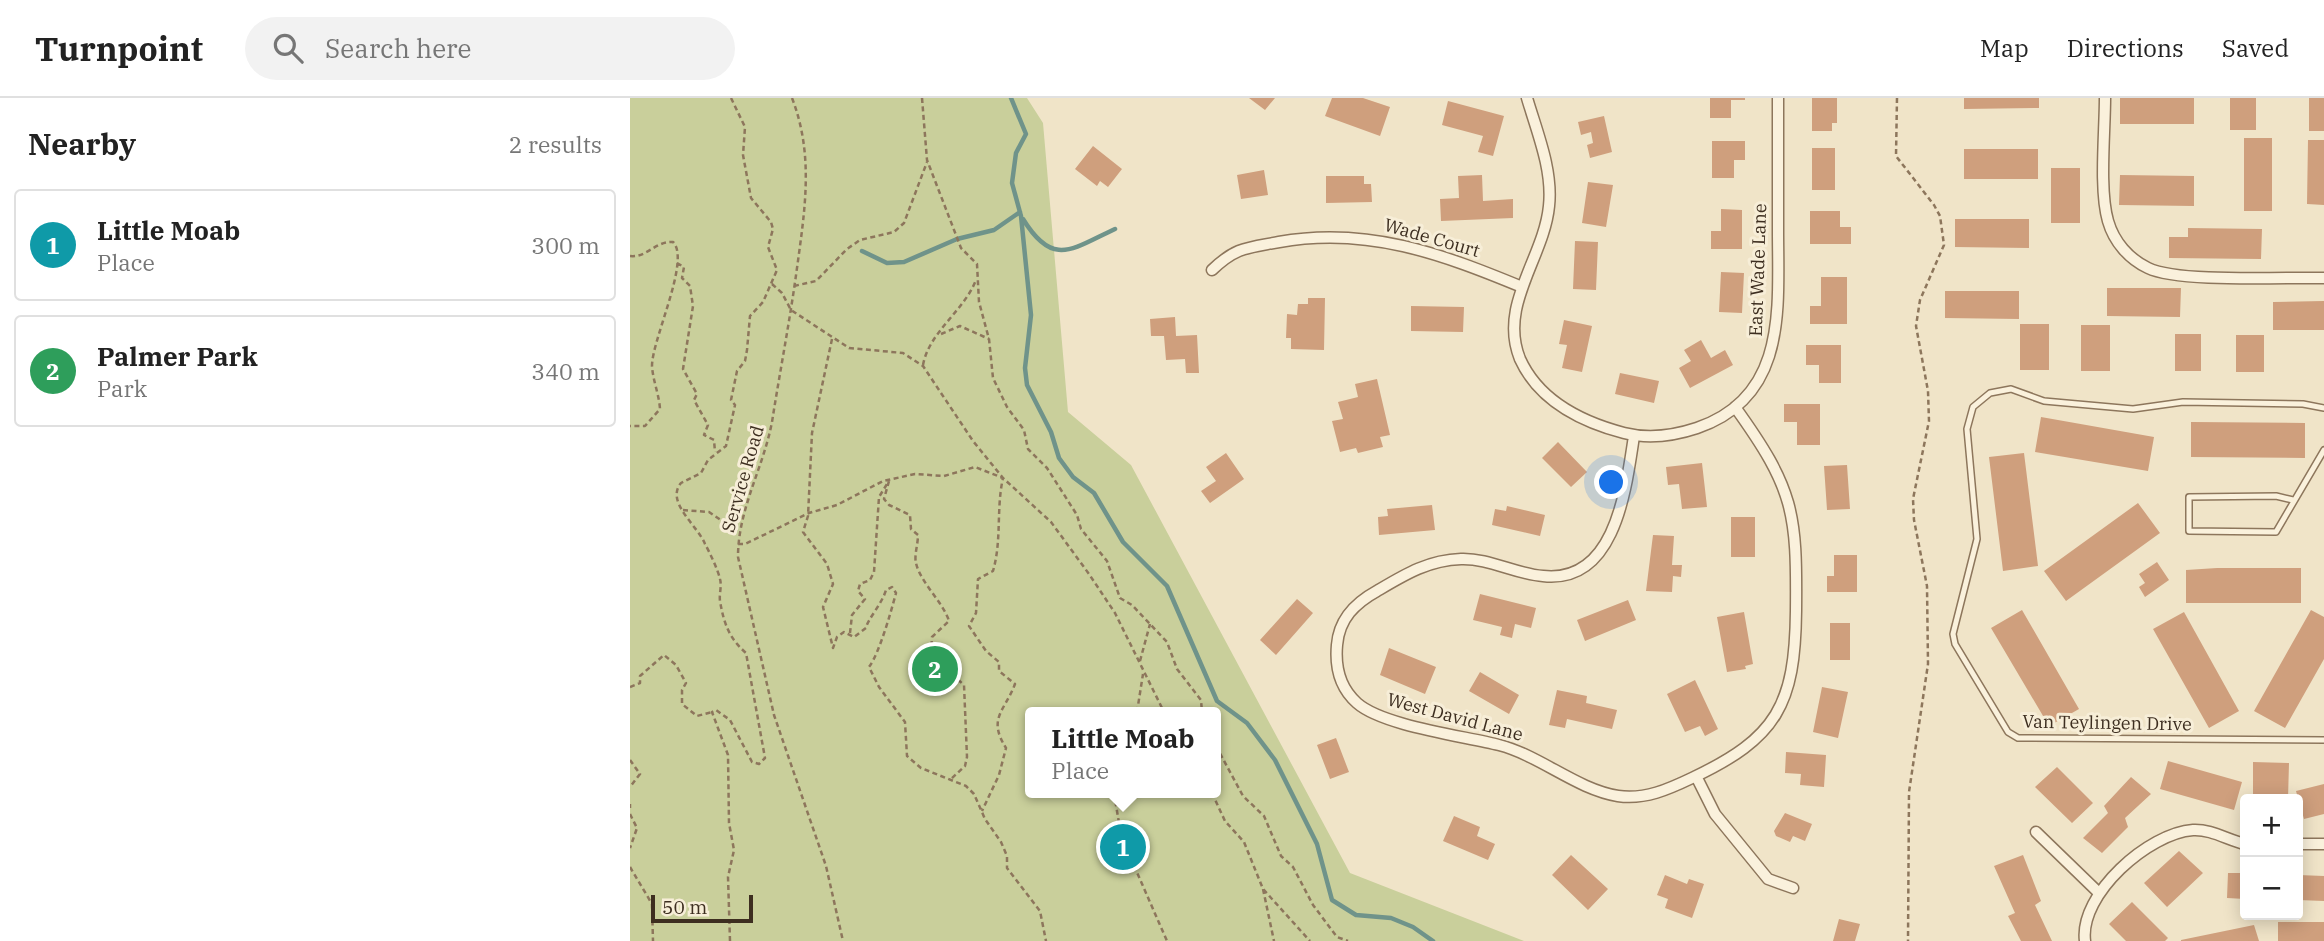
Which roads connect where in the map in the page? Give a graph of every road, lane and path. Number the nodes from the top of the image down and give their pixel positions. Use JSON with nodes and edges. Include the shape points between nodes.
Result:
{"nodes":[{"id":1,"x":731,"y":98,"type":"edge"},
{"id":2,"x":792,"y":98,"type":"edge"},
{"id":3,"x":922,"y":98,"type":"edge"},
{"id":4,"x":1527,"y":98,"type":"edge"},
{"id":5,"x":1778,"y":98,"type":"edge"},
{"id":6,"x":1897,"y":98,"type":"edge"},
{"id":7,"x":2105,"y":98,"type":"edge"},
{"id":8,"x":927,"y":160,"type":"junction"},
{"id":9,"x":630,"y":256,"type":"edge"},
{"id":10,"x":677,"y":263,"type":"junction"},
{"id":11,"x":1212,"y":270,"type":"dead end"},
{"id":12,"x":977,"y":277,"type":"junction"},
{"id":13,"x":2324,"y":278,"type":"edge"},
{"id":14,"x":772,"y":284,"type":"junction"},
{"id":15,"x":794,"y":286,"type":"junction"},
{"id":16,"x":1522,"y":287,"type":"junction"},
{"id":17,"x":791,"y":310,"type":"junction"},
{"id":18,"x":939,"y":335,"type":"junction"},
{"id":19,"x":832,"y":339,"type":"junction"},
{"id":20,"x":989,"y":339,"type":"junction"},
{"id":21,"x":923,"y":366,"type":"junction"},
{"id":22,"x":1735,"y":407,"type":"junction"},
{"id":23,"x":2324,"y":408,"type":"edge"},
{"id":24,"x":630,"y":426,"type":"edge"},
{"id":25,"x":1634,"y":436,"type":"junction"},
{"id":26,"x":2324,"y":450,"type":"edge"},
{"id":27,"x":715,"y":452,"type":"junction"},
{"id":28,"x":1003,"y":478,"type":"junction"},
{"id":29,"x":889,"y":481,"type":"junction"},
{"id":30,"x":2293,"y":500,"type":"junction"},
{"id":31,"x":683,"y":510,"type":"junction"},
{"id":32,"x":808,"y":513,"type":"junction"},
{"id":33,"x":738,"y":532,"type":"junction"},
{"id":34,"x":738,"y":544,"type":"junction"},
{"id":35,"x":1150,"y":624,"type":"junction"},
{"id":36,"x":849,"y":633,"type":"junction"},
{"id":37,"x":1140,"y":662,"type":"junction"},
{"id":38,"x":1143,"y":670,"type":"junction"},
{"id":39,"x":630,"y":687,"type":"edge"},
{"id":40,"x":1138,"y":707,"type":"edge"},
{"id":41,"x":1162,"y":707,"type":"edge"},
{"id":42,"x":1201,"y":707,"type":"edge"},
{"id":43,"x":712,"y":712,"type":"junction"},
{"id":44,"x":2324,"y":740,"type":"edge"},
{"id":45,"x":1221,"y":755,"type":"edge"},
{"id":46,"x":630,"y":760,"type":"edge"},
{"id":47,"x":1696,"y":776,"type":"junction"},
{"id":48,"x":951,"y":779,"type":"junction"},
{"id":49,"x":630,"y":787,"type":"edge"},
{"id":50,"x":1115,"y":798,"type":"edge"},
{"id":51,"x":1214,"y":798,"type":"edge"},
{"id":52,"x":982,"y":811,"type":"junction"},
{"id":53,"x":630,"y":814,"type":"edge"},
{"id":54,"x":2036,"y":832,"type":"dead end"},
{"id":55,"x":2240,"y":843,"type":"edge"},
{"id":56,"x":2303,"y":844,"type":"edge"},
{"id":57,"x":2324,"y":844,"type":"edge"},
{"id":58,"x":630,"y":848,"type":"edge"},
{"id":59,"x":630,"y":867,"type":"edge"},
{"id":60,"x":1793,"y":888,"type":"dead end"},
{"id":61,"x":1263,"y":889,"type":"junction"},
{"id":62,"x":2099,"y":892,"type":"junction"},
{"id":63,"x":1045,"y":940,"type":"edge"},
{"id":64,"x":653,"y":941,"type":"edge"},
{"id":65,"x":730,"y":941,"type":"edge"},
{"id":66,"x":843,"y":941,"type":"edge"},
{"id":67,"x":1167,"y":941,"type":"edge"},
{"id":68,"x":1274,"y":941,"type":"edge"},
{"id":69,"x":1310,"y":941,"type":"edge"},
{"id":70,"x":1348,"y":941,"type":"edge"},
{"id":71,"x":1908,"y":941,"type":"edge"},
{"id":72,"x":2085,"y":941,"type":"edge"}],
"edges":[{"from":1,"to":14,"type":"path","via":[[745,127],[743,155],[751,198],[773,229],[768,247],[778,270]]},
{"from":2,"to":15,"type":"path","name":"Service Road","via":[[804,134],[807,181]]},
{"from":3,"to":8,"type":"path"},
{"from":4,"to":16,"type":"street","via":[[1550,192],[1545,226]]},
{"from":5,"to":22,"type":"street","name":"East Wade Lane","via":[[1777,328],[1764,370]]},
{"from":6,"to":71,"type":"path","via":[[1896,156],[1940,216],[1944,245],[1920,300],[1916,326],[1928,391],[1929,421],[1913,499],[1927,586],[1928,664],[1909,792]]},
{"from":7,"to":13,"type":"street","via":[[2106,209],[2112,231],[2126,253],[2149,269],[2177,276]]},
{"from":8,"to":12,"type":"path","via":[[961,248],[977,264]]},
{"from":8,"to":15,"type":"path","via":[[904,223],[894,232],[860,240],[816,281]]},
{"from":9,"to":10,"type":"path","via":[[639,257],[660,242],[673,242],[679,253]]},
{"from":10,"to":24,"type":"path","via":[[675,288],[665,304],[652,366],[660,409],[645,426]]},
{"from":10,"to":27,"type":"path","via":[[684,267],[682,278],[690,286],[692,306],[683,369],[708,425],[704,435],[714,440]]},
{"from":11,"to":16,"type":"street","name":"Wade Court","via":[[1230,252],[1245,248],[1309,237],[1357,237],[1451,257]]},
{"from":12,"to":18,"type":"path"},
{"from":12,"to":20,"type":"path"},
{"from":14,"to":17,"type":"path"},
{"from":14,"to":27,"type":"path","via":[[750,316],[745,361],[734,382],[728,438],[722,451]]},
{"from":15,"to":17,"type":"path","name":"Service Road"},
{"from":16,"to":25,"type":"street","via":[[1515,318],[1517,345],[1527,371],[1572,414]]},
{"from":17,"to":19,"type":"path"},
{"from":17,"to":33,"type":"path","name":"Service Road","via":[[768,443]]},
{"from":18,"to":20,"type":"path","via":[[960,326]]},
{"from":18,"to":21,"type":"path","via":[[926,351]]},
{"from":19,"to":21,"type":"path","via":[[861,351],[903,353]]},
{"from":19,"to":32,"type":"path","via":[[811,433]]},
{"from":20,"to":35,"type":"path","via":[[993,377],[1024,430],[1028,449],[1047,468],[1081,529],[1107,561],[1121,598]]},
{"from":21,"to":28,"type":"path"},
{"from":22,"to":25,"type":"street","name":"East Wade Lane","via":[[1683,433]]},
{"from":22,"to":47,"type":"street","name":"West David Lane","via":[[1773,461],[1788,493],[1797,550],[1794,658],[1784,696],[1759,737],[1732,759]]},
{"from":23,"to":44,"type":"lane","name":"Van Teylingen Drive","via":[[2183,402],[2133,409],[2044,401],[2011,389],[1990,393],[1973,407],[1967,429],[1977,539],[1954,635],[1955,644],[2008,732],[2018,738]]},
{"from":25,"to":47,"type":"street","name":"West David Lane","via":[[1620,506],[1593,561],[1556,577],[1473,559],[1413,569],[1363,598],[1344,619],[1337,646],[1338,672],[1350,695],[1373,713],[1504,746],[1608,794],[1655,794]]},
{"from":26,"to":30,"type":"lane"},
{"from":27,"to":31,"type":"path","via":[[701,473],[677,488],[678,505]]},
{"from":28,"to":29,"type":"path","via":[[975,467],[944,476],[925,474]]},
{"from":28,"to":37,"type":"path","via":[[1059,533],[1115,613]]},
{"from":28,"to":52,"type":"path","via":[[997,558],[993,571],[978,579],[976,612],[969,626],[999,662],[999,671],[1015,684],[998,715],[998,735],[1006,748]]},
{"from":29,"to":32,"type":"path"},
{"from":29,"to":36,"type":"path","via":[[879,497],[874,572],[860,584],[858,591],[865,599],[852,615]]},
{"from":29,"to":48,"type":"path","via":[[884,499],[910,515],[911,529],[918,536],[916,564],[949,621],[932,636],[930,656],[937,667],[964,685],[967,757],[965,766]]},
{"from":30,"to":30,"type":"lane","via":[[2276,532],[2189,531],[2189,497],[2276,496]]},
{"from":31,"to":33,"type":"path","via":[[709,512]]},
{"from":31,"to":43,"type":"path","via":[[721,579],[727,632],[746,653],[765,758],[759,764],[752,762],[726,714],[716,709]]},
{"from":32,"to":34,"type":"path"},
{"from":32,"to":36,"type":"path","via":[[803,532],[827,564],[833,584],[823,607],[835,650],[837,637]]},
{"from":33,"to":34,"type":"path","name":"Service Road"},
{"from":34,"to":66,"type":"path","name":"Service Road","via":[[774,715],[826,866]]},
{"from":35,"to":37,"type":"path"},
{"from":35,"to":42,"type":"path","via":[[1167,642]]},
{"from":36,"to":48,"type":"path","via":[[854,637],[866,628],[892,587],[896,593],[891,612],[869,667],[905,722],[907,756],[921,768]]},
{"from":37,"to":38,"type":"path"},
{"from":38,"to":40,"type":"path"},
{"from":38,"to":41,"type":"path"},
{"from":39,"to":43,"type":"path","via":[[664,655],[686,683],[682,704],[697,716]]},
{"from":43,"to":65,"type":"path","via":[[728,755],[734,850],[728,877]]},
{"from":45,"to":70,"type":"path","via":[[1243,796],[1264,816],[1281,856],[1293,867],[1313,905],[1337,937]]},
{"from":46,"to":49,"type":"path","via":[[640,774]]},
{"from":47,"to":60,"type":"street","via":[[1715,814],[1768,879]]},
{"from":48,"to":52,"type":"path","via":[[974,794]]},
{"from":50,"to":67,"type":"path","via":[[1123,847]]},
{"from":51,"to":61,"type":"path","via":[[1225,821],[1244,842]]},
{"from":52,"to":63,"type":"path","via":[[1001,842],[1007,868],[1040,911]]},
{"from":53,"to":58,"type":"path","via":[[636,828]]},
{"from":54,"to":62,"type":"street"},
{"from":55,"to":62,"type":"street","via":[[2196,830],[2168,834]]},
{"from":56,"to":57,"type":"street"},
{"from":59,"to":64,"type":"path","via":[[652,904]]},
{"from":61,"to":68,"type":"path"},
{"from":61,"to":69,"type":"path"},
{"from":62,"to":72,"type":"street","via":[[2086,920]]}]}
